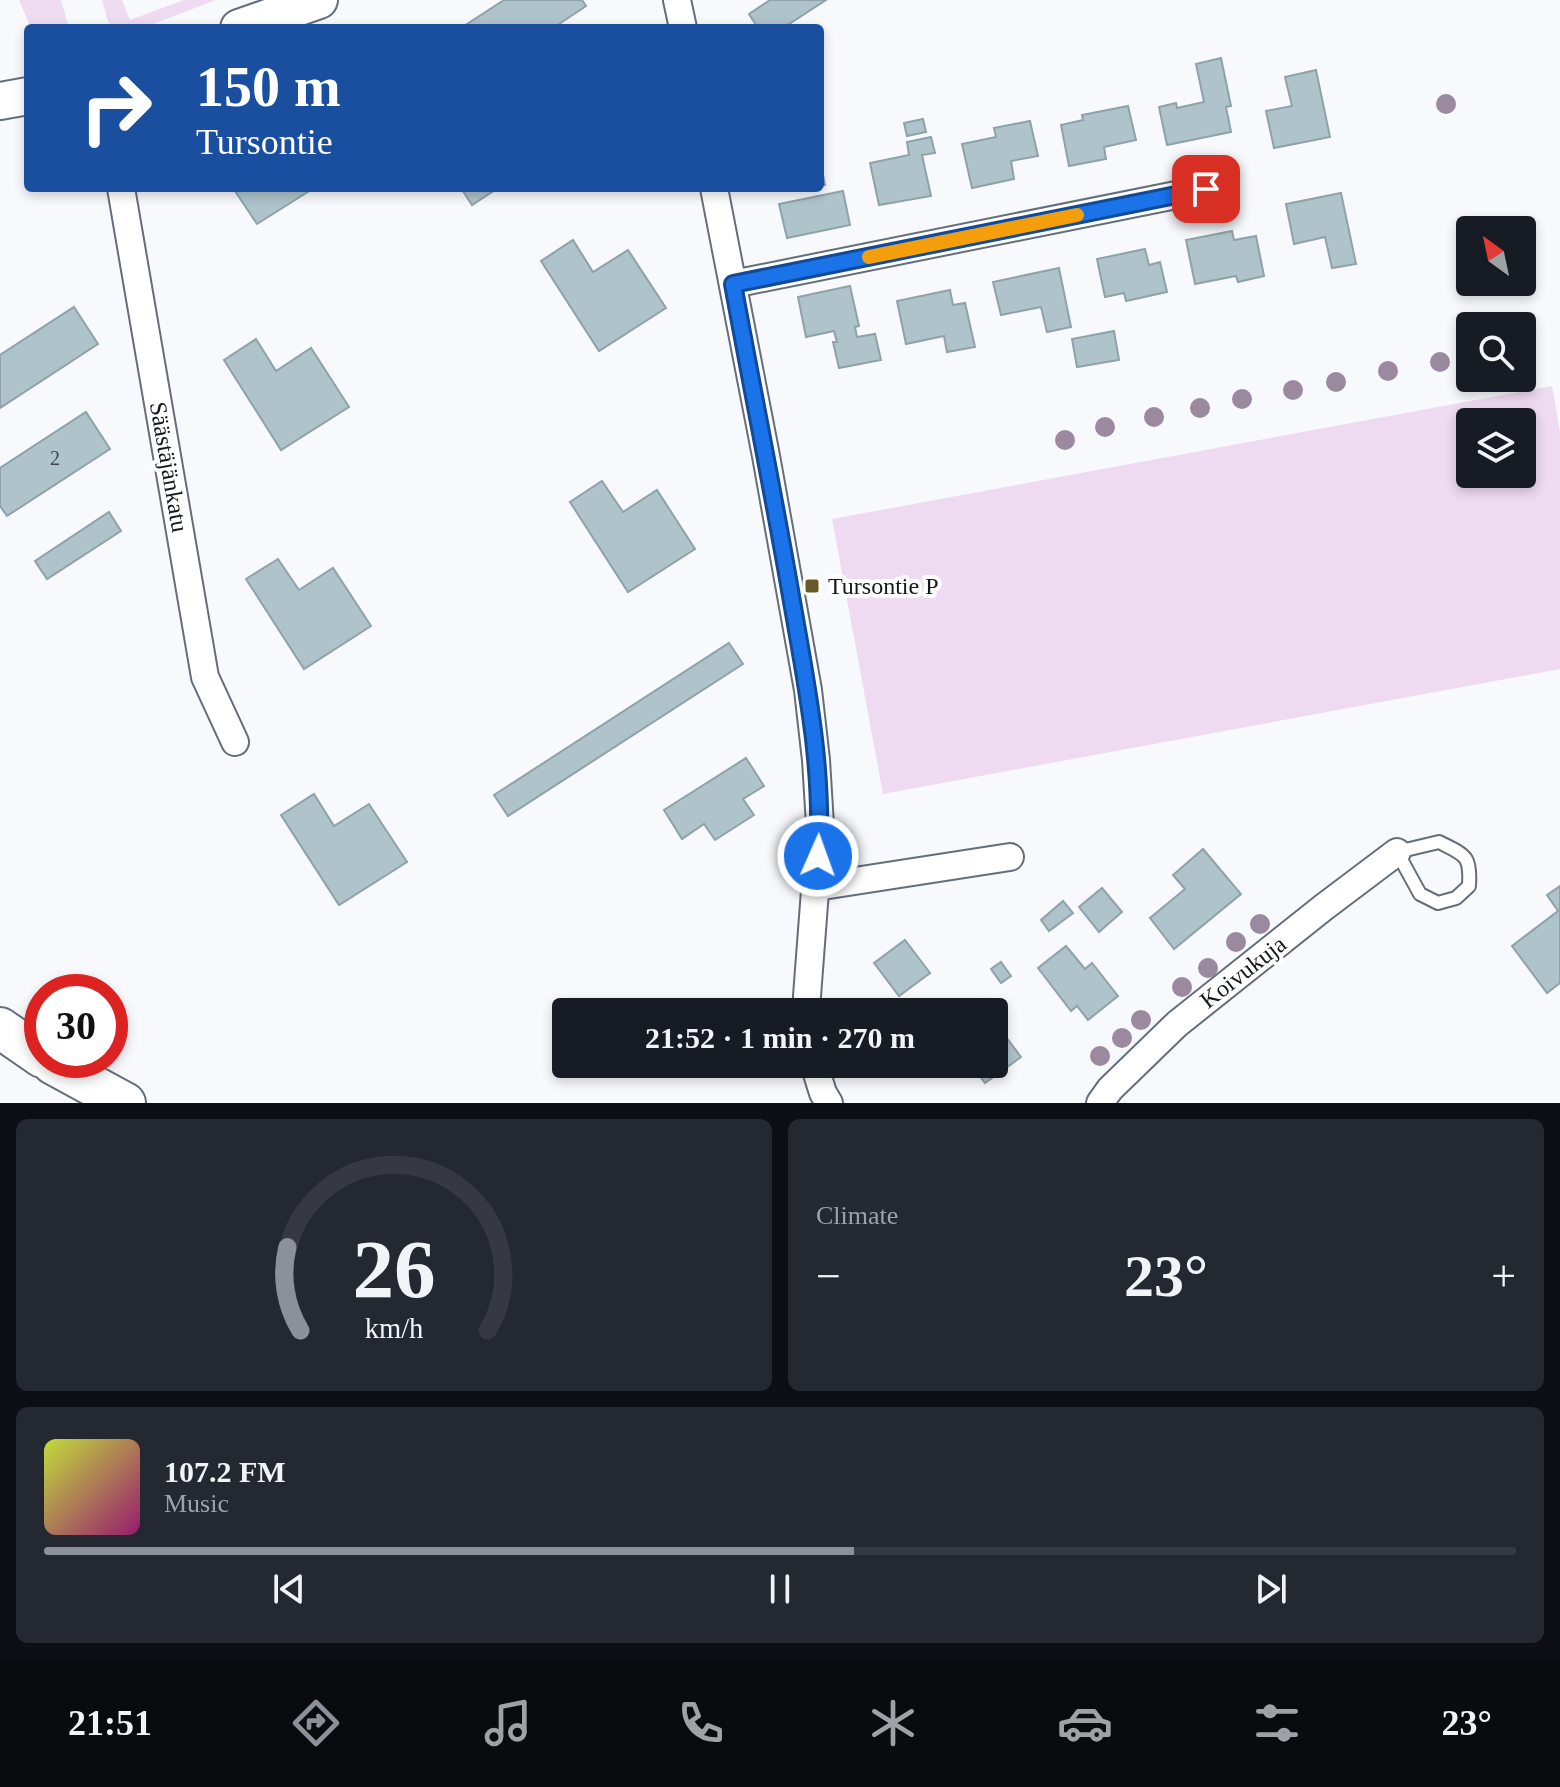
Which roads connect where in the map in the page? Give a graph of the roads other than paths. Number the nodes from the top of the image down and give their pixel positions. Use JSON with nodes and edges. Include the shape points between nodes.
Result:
{"nodes":[{"id":1,"x":319,"y":0,"type":"edge"},
{"id":2,"x":677,"y":0,"type":"edge"},
{"id":3,"x":250,"y":24,"type":"edge"},
{"id":4,"x":682,"y":24,"type":"edge"},
{"id":5,"x":24,"y":97,"type":"edge"},
{"id":6,"x":0,"y":101,"type":"edge"},
{"id":7,"x":1206,"y":189,"type":"dead end"},
{"id":8,"x":122,"y":192,"type":"edge"},
{"id":9,"x":715,"y":192,"type":"edge"},
{"id":10,"x":733,"y":284,"type":"junction"},
{"id":11,"x":235,"y":742,"type":"dead end"},
{"id":12,"x":1397,"y":852,"type":"junction"},
{"id":13,"x":1010,"y":857,"type":"dead end"},
{"id":14,"x":816,"y":887,"type":"junction"},
{"id":15,"x":807,"y":998,"type":"edge"},
{"id":16,"x":0,"y":1028,"type":"edge"},
{"id":17,"x":24,"y":1044,"type":"edge"},
{"id":18,"x":71,"y":1078,"type":"edge"},
{"id":19,"x":80,"y":1078,"type":"edge"},
{"id":20,"x":818,"y":1078,"type":"edge"},
{"id":21,"x":105,"y":1103,"type":"edge"},
{"id":22,"x":125,"y":1103,"type":"edge"},
{"id":23,"x":829,"y":1103,"type":"edge"},
{"id":24,"x":1100,"y":1103,"type":"edge"}],
"edges":[{"from":1,"to":3,"type":"main road"},
{"from":2,"to":4,"type":"street"},
{"from":5,"to":6,"type":"main road"},
{"from":7,"to":10,"type":"street"},
{"from":8,"to":11,"type":"street","name":"Säästäjänkatu","via":[[205,677]]},
{"from":9,"to":10,"type":"street"},
{"from":10,"to":14,"type":"street","via":[[808,690],[820,825]]},
{"from":12,"to":12,"type":"lane","via":[[1439,842],[1463,854],[1470,867],[1469,886],[1456,898],[1438,903],[1420,894]]},
{"from":12,"to":24,"type":"street","name":"Koivukuja","via":[[1177,1024]]},
{"from":13,"to":14,"type":"street"},
{"from":14,"to":15,"type":"street"},
{"from":16,"to":17,"type":"main road"},
{"from":18,"to":21,"type":"main road"},
{"from":19,"to":22,"type":"main road"},
{"from":20,"to":23,"type":"street"}]}
